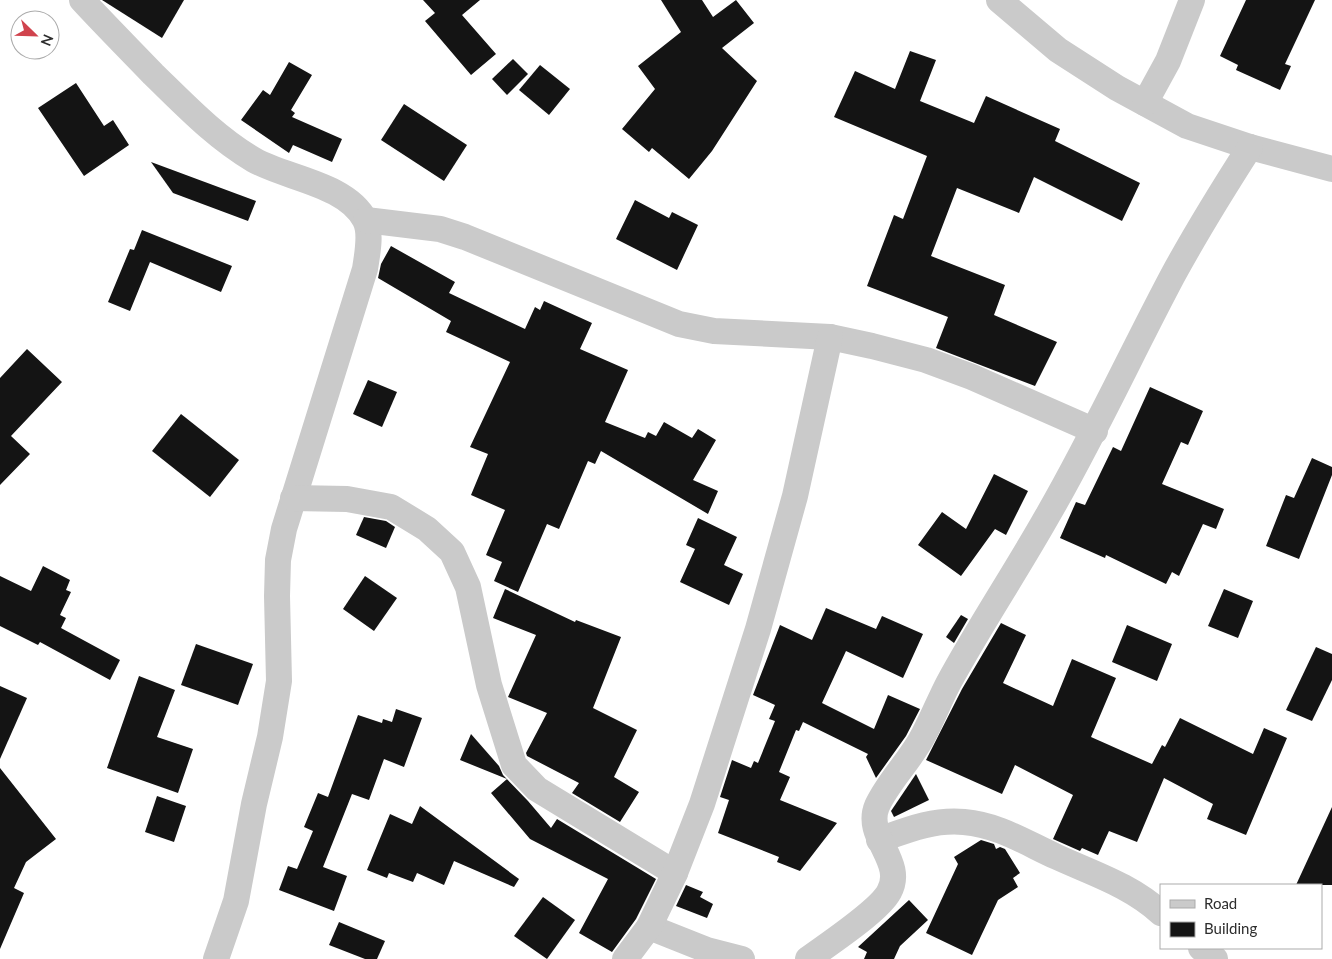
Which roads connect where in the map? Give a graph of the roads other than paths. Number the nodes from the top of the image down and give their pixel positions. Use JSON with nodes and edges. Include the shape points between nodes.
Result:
{"nodes":[{"id":1,"x":82,"y":0,"type":"edge"},
{"id":2,"x":999,"y":0,"type":"edge"},
{"id":3,"x":1192,"y":0,"type":"edge"},
{"id":4,"x":1144,"y":103,"type":"junction"},
{"id":5,"x":1250,"y":147,"type":"junction"},
{"id":6,"x":1332,"y":169,"type":"edge"},
{"id":7,"x":366,"y":220,"type":"junction"},
{"id":8,"x":830,"y":337,"type":"junction"},
{"id":9,"x":1095,"y":431,"type":"junction"},
{"id":10,"x":293,"y":498,"type":"junction"},
{"id":11,"x":879,"y":840,"type":"junction"},
{"id":12,"x":675,"y":873,"type":"junction"},
{"id":13,"x":1160,"y":911,"type":"edge"},
{"id":14,"x":649,"y":927,"type":"junction"},
{"id":15,"x":1203,"y":949,"type":"edge"},
{"id":16,"x":216,"y":959,"type":"edge"},
{"id":17,"x":625,"y":959,"type":"edge"},
{"id":18,"x":742,"y":959,"type":"edge"},
{"id":19,"x":808,"y":959,"type":"edge"},
{"id":20,"x":1215,"y":959,"type":"edge"}],
"edges":[{"from":1,"to":7,"type":"street","via":[[191,112],[227,143],[256,161],[345,197]]},
{"from":2,"to":4,"type":"street","via":[[1058,50]]},
{"from":3,"to":4,"type":"street","via":[[1168,61]]},
{"from":4,"to":5,"type":"street","via":[[1187,126]]},
{"from":5,"to":6,"type":"street"},
{"from":5,"to":9,"type":"street","via":[[1179,265]]},
{"from":7,"to":8,"type":"street","via":[[440,229],[465,237],[679,324],[714,331]]},
{"from":7,"to":10,"type":"street","via":[[368,245],[365,268]]},
{"from":8,"to":9,"type":"street","via":[[926,360],[1014,394]]},
{"from":8,"to":12,"type":"street","via":[[795,496],[758,629],[702,804]]},
{"from":9,"to":11,"type":"street","via":[[948,684],[924,735],[886,790],[874,816]]},
{"from":10,"to":12,"type":"street","via":[[347,499],[391,507],[427,529],[452,552],[468,587],[489,685],[514,765],[537,789]]},
{"from":10,"to":16,"type":"street","via":[[278,560],[279,680],[270,737],[236,901]]},
{"from":11,"to":13,"type":"street","via":[[918,826],[950,822],[985,825],[1128,887]]},
{"from":11,"to":19,"type":"street","via":[[893,871],[890,891],[879,905]]},
{"from":12,"to":14,"type":"street"},
{"from":14,"to":17,"type":"street"},
{"from":14,"to":18,"type":"street","via":[[707,950]]},
{"from":15,"to":20,"type":"street"}]}
